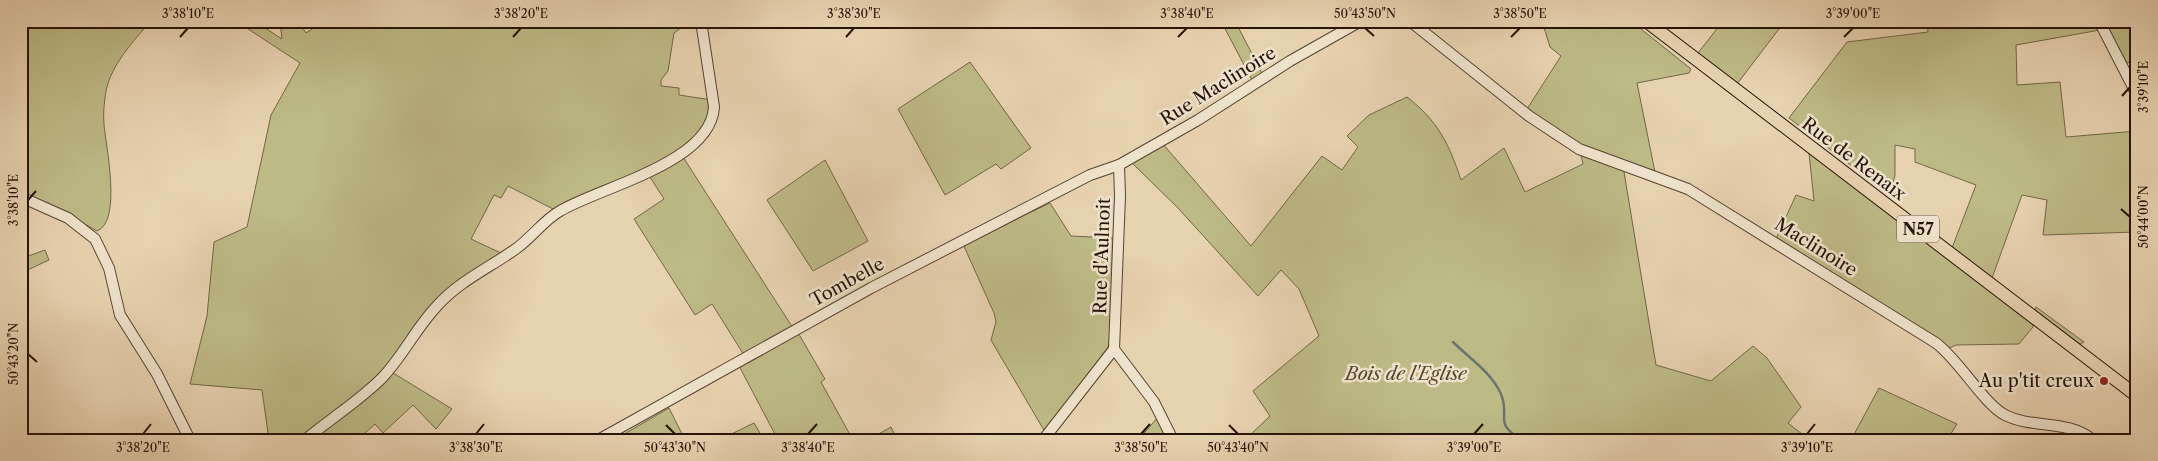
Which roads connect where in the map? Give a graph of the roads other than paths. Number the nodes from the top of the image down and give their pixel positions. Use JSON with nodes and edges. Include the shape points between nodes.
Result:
{"nodes":[{"id":1,"x":701,"y":21,"type":"edge"},
{"id":2,"x":1361,"y":21,"type":"edge"},
{"id":3,"x":1410,"y":21,"type":"edge"},
{"id":4,"x":1646,"y":21,"type":"edge"},
{"id":5,"x":2099,"y":21,"type":"edge"},
{"id":6,"x":2137,"y":95,"type":"edge"},
{"id":7,"x":1119,"y":165,"type":"junction"},
{"id":8,"x":21,"y":197,"type":"edge"},
{"id":9,"x":1114,"y":349,"type":"junction"},
{"id":10,"x":2137,"y":396,"type":"edge"},
{"id":11,"x":190,"y":440,"type":"edge"},
{"id":12,"x":305,"y":440,"type":"edge"},
{"id":13,"x":598,"y":440,"type":"edge"},
{"id":14,"x":1043,"y":440,"type":"edge"},
{"id":15,"x":1173,"y":440,"type":"edge"},
{"id":16,"x":2092,"y":440,"type":"edge"}],
"edges":[{"from":1,"to":12,"type":"street","via":[[714,107],[713,119],[701,137],[674,158],[630,181],[561,210],[520,246],[460,285],[433,310],[380,380]]},
{"from":2,"to":7,"type":"street","name":"Rue Maclinoire","via":[[1305,51],[1221,107]]},
{"from":3,"to":16,"type":"street","name":"Maclinoire","via":[[1506,97],[1579,149],[1688,190],[1942,347],[2002,413],[2021,420],[2082,431]]},
{"from":4,"to":10,"type":"main road","name":"Rue de Renaix","number":"N57"},
{"from":5,"to":6,"type":"street"},
{"from":7,"to":9,"type":"street","name":"Rue d'Aulnoit"},
{"from":7,"to":13,"type":"street","name":"Tombelle","via":[[1090,175],[923,260]]},
{"from":8,"to":11,"type":"street","via":[[68,218],[95,239],[109,268],[120,315],[157,374]]},
{"from":9,"to":14,"type":"street"},
{"from":9,"to":15,"type":"street","via":[[1154,402]]}]}
